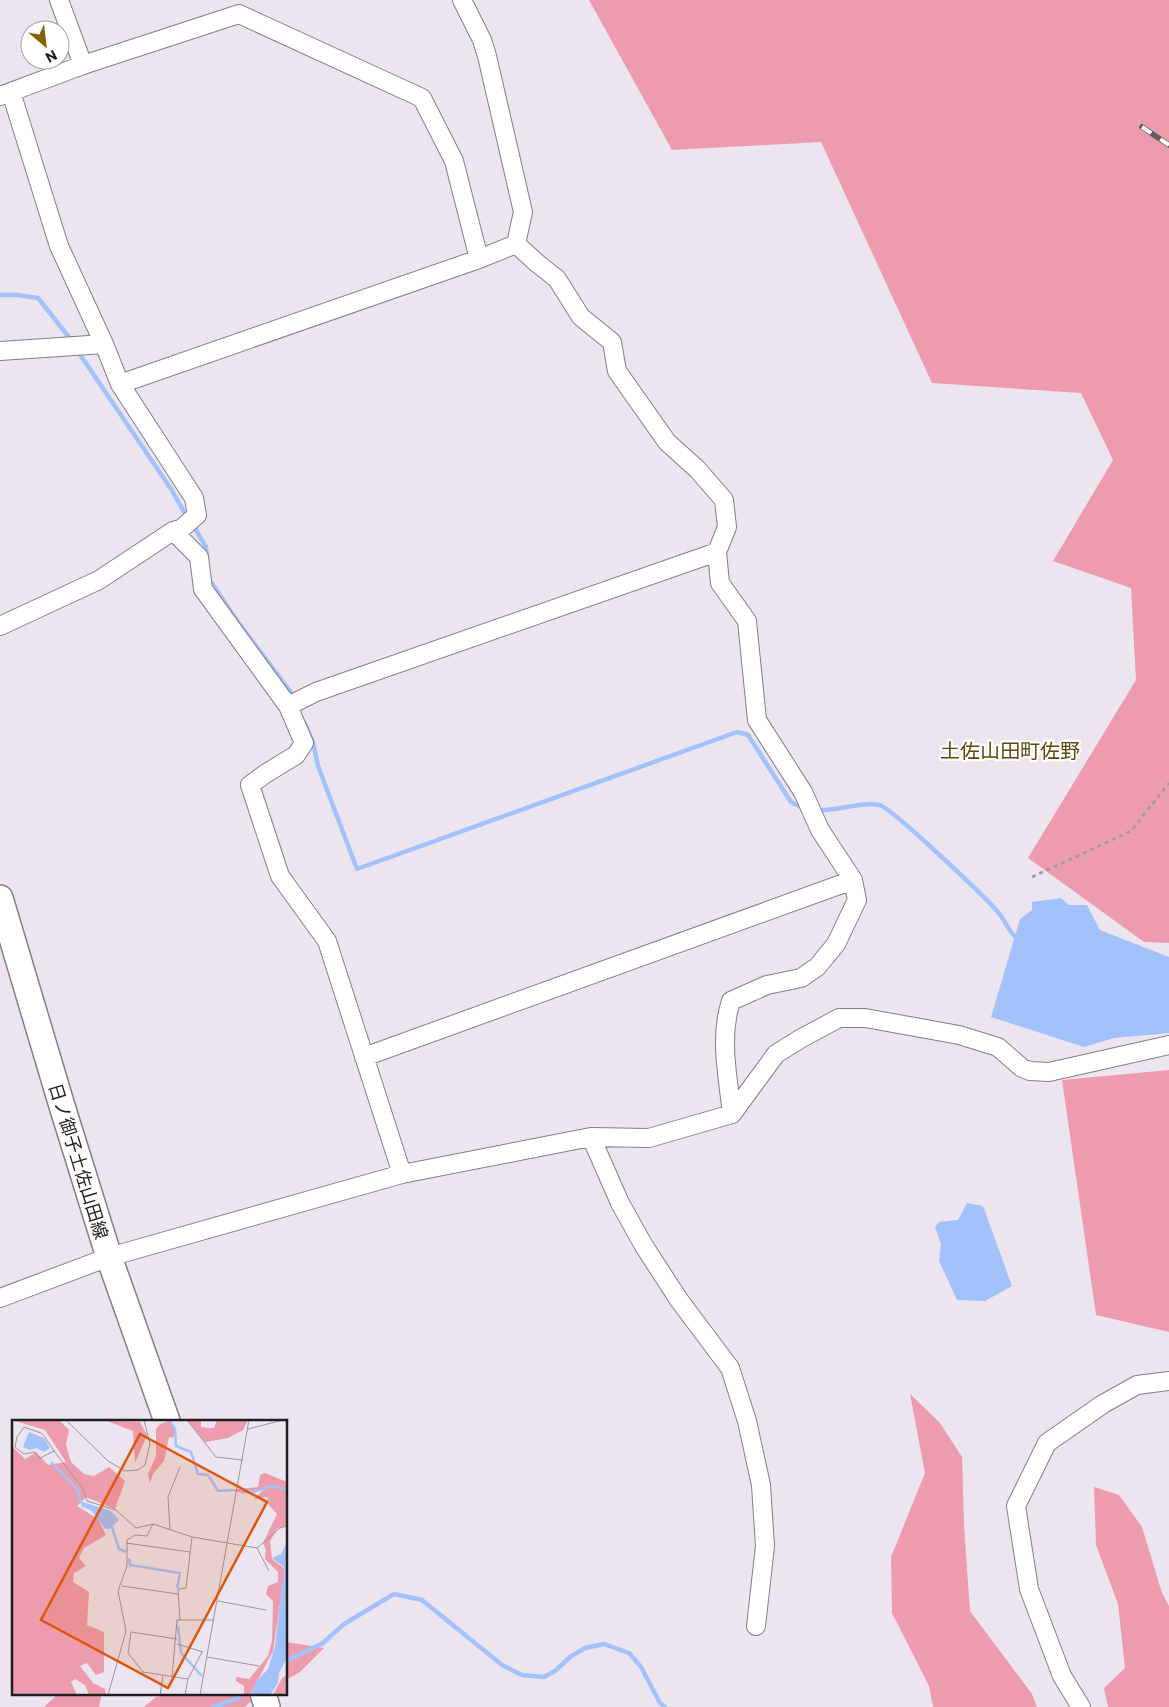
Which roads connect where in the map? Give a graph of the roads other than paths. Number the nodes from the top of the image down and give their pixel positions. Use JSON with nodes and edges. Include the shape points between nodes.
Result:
{"nodes":[{"id":1,"x":59,"y":0,"type":"edge"},
{"id":2,"x":462,"y":0,"type":"edge"},
{"id":3,"x":83,"y":65,"type":"junction"},
{"id":4,"x":5,"y":94,"type":"edge"},
{"id":5,"x":516,"y":244,"type":"junction"},
{"id":6,"x":479,"y":259,"type":"junction"},
{"id":7,"x":104,"y":344,"type":"junction"},
{"id":8,"x":0,"y":351,"type":"edge"},
{"id":9,"x":120,"y":384,"type":"junction"},
{"id":10,"x":177,"y":530,"type":"junction"},
{"id":11,"x":717,"y":552,"type":"junction"},
{"id":12,"x":0,"y":626,"type":"edge"},
{"id":13,"x":288,"y":706,"type":"junction"},
{"id":14,"x":853,"y":880,"type":"junction"},
{"id":15,"x":0,"y":898,"type":"edge"},
{"id":16,"x":1169,"y":1046,"type":"edge"},
{"id":17,"x":364,"y":1057,"type":"junction"},
{"id":18,"x":732,"y":1114,"type":"junction"},
{"id":19,"x":591,"y":1137,"type":"junction"},
{"id":20,"x":402,"y":1174,"type":"junction"},
{"id":21,"x":109,"y":1257,"type":"junction"},
{"id":22,"x":0,"y":1298,"type":"edge"},
{"id":23,"x":1169,"y":1381,"type":"edge"},
{"id":24,"x":167,"y":1420,"type":"edge"},
{"id":25,"x":756,"y":1626,"type":"dead end"},
{"id":26,"x":263,"y":1694,"type":"edge"},
{"id":27,"x":267,"y":1707,"type":"edge"},
{"id":28,"x":1081,"y":1707,"type":"edge"}],
"edges":[{"from":1,"to":3,"type":"street"},
{"from":2,"to":5,"type":"street","via":[[487,56],[523,212]]},
{"from":3,"to":4,"type":"street"},
{"from":3,"to":6,"type":"street","via":[[239,14],[422,98],[454,160]]},
{"from":4,"to":7,"type":"street","via":[[59,246]]},
{"from":5,"to":6,"type":"street"},
{"from":5,"to":11,"type":"street","via":[[556,279],[581,317],[612,342],[617,371],[668,442],[724,500],[727,527]]},
{"from":6,"to":9,"type":"street"},
{"from":7,"to":8,"type":"street"},
{"from":7,"to":9,"type":"street"},
{"from":9,"to":10,"type":"street","via":[[194,498],[197,515]]},
{"from":10,"to":12,"type":"street","via":[[99,580]]},
{"from":10,"to":13,"type":"street","via":[[200,556],[203,589]]},
{"from":11,"to":13,"type":"street","via":[[316,692]]},
{"from":11,"to":14,"type":"street","via":[[720,583],[747,620],[758,720],[803,792],[820,830]]},
{"from":13,"to":17,"type":"street","via":[[304,743],[296,755],[250,785],[280,876],[328,941]]},
{"from":14,"to":17,"type":"street"},
{"from":14,"to":18,"type":"street","via":[[857,900],[836,944],[817,966],[801,978],[766,985],[731,1001],[725,1041]]},
{"from":15,"to":21,"type":"main road","name":"日ノ御子土佐山田線"},
{"from":16,"to":18,"type":"street","via":[[1049,1072],[1030,1071],[998,1047],[959,1035],[865,1018],[839,1018],[776,1054]]},
{"from":17,"to":20,"type":"street"},
{"from":18,"to":19,"type":"street","via":[[650,1138]]},
{"from":19,"to":20,"type":"street"},
{"from":19,"to":25,"type":"street","via":[[620,1203],[644,1246],[679,1300],[730,1368],[747,1421],[760,1485],[764,1546]]},
{"from":20,"to":21,"type":"street"},
{"from":21,"to":22,"type":"street"},
{"from":21,"to":24,"type":"main road","name":"日ノ御子土佐山田線"},
{"from":23,"to":28,"type":"street","via":[[1137,1385],[1047,1443],[1016,1506],[1029,1589],[1062,1676]]},
{"from":26,"to":27,"type":"main road"}]}
